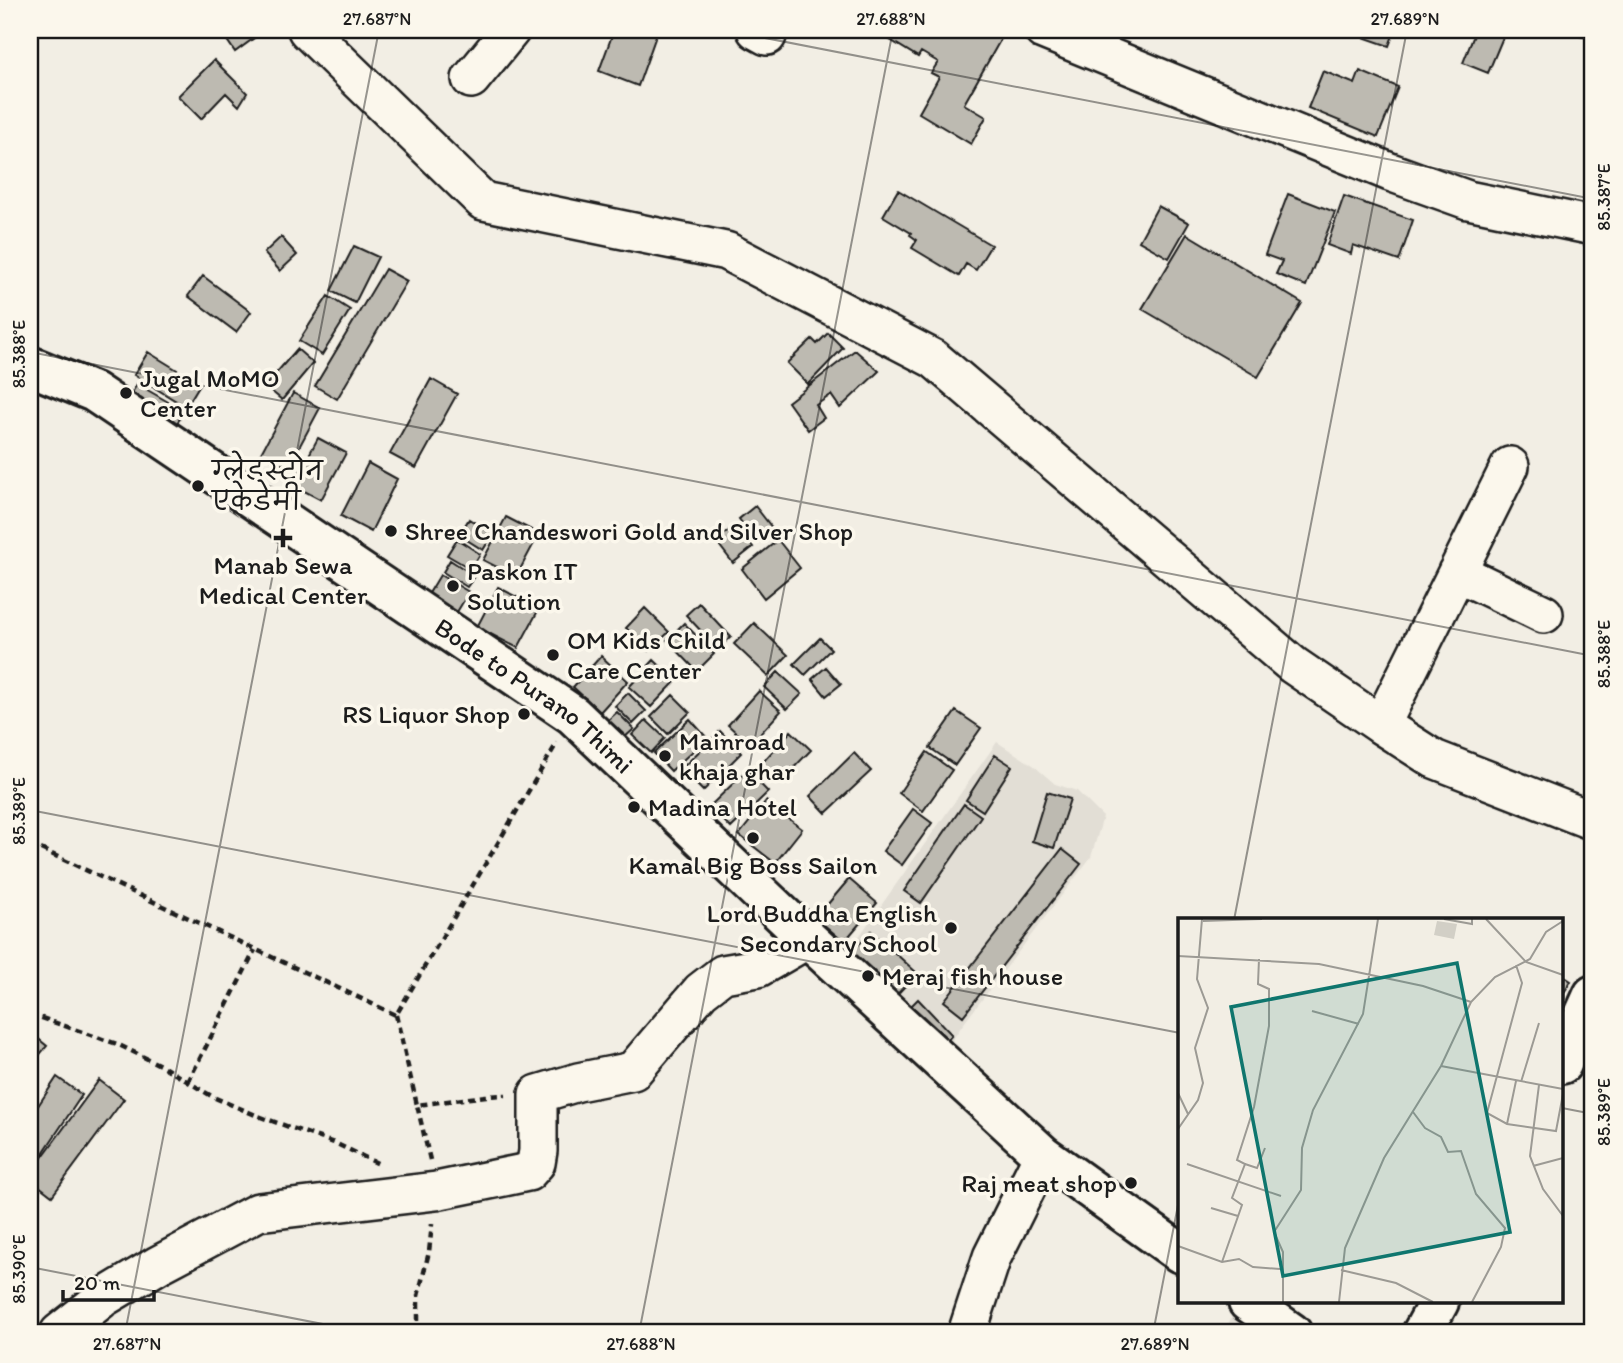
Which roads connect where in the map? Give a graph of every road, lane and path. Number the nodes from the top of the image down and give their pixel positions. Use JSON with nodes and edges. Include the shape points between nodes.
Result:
{"nodes":[{"id":1,"x":307,"y":30,"type":"edge"},
{"id":2,"x":511,"y":30,"type":"edge"},
{"id":3,"x":1043,"y":30,"type":"edge"},
{"id":4,"x":471,"y":79,"type":"dead end"},
{"id":5,"x":1593,"y":226,"type":"edge"},
{"id":6,"x":30,"y":366,"type":"edge"},
{"id":7,"x":1510,"y":466,"type":"dead end"},
{"id":8,"x":1457,"y":572,"type":"junction"},
{"id":9,"x":1544,"y":614,"type":"dead end"},
{"id":10,"x":573,"y":715,"type":"junction"},
{"id":11,"x":1381,"y":725,"type":"junction"},
{"id":12,"x":1593,"y":821,"type":"edge"},
{"id":13,"x":30,"y":844,"type":"edge"},
{"id":14,"x":808,"y":939,"type":"junction"},
{"id":15,"x":256,"y":950,"type":"junction"},
{"id":16,"x":1593,"y":995,"type":"edge"},
{"id":17,"x":30,"y":1014,"type":"edge"},
{"id":18,"x":396,"y":1016,"type":"junction"},
{"id":19,"x":1564,"y":1060,"type":"edge"},
{"id":20,"x":188,"y":1082,"type":"junction"},
{"id":21,"x":538,"y":1094,"type":"junction"},
{"id":22,"x":418,"y":1105,"type":"junction"},
{"id":23,"x":1042,"y":1155,"type":"junction"},
{"id":24,"x":387,"y":1168,"type":"dead end"},
{"id":25,"x":436,"y":1191,"type":"junction"},
{"id":26,"x":1178,"y":1252,"type":"edge"},
{"id":27,"x":1251,"y":1304,"type":"edge"},
{"id":28,"x":1438,"y":1304,"type":"edge"},
{"id":29,"x":59,"y":1333,"type":"edge"},
{"id":30,"x":418,"y":1333,"type":"edge"},
{"id":31,"x":967,"y":1333,"type":"edge"},
{"id":32,"x":1292,"y":1333,"type":"edge"},
{"id":33,"x":1422,"y":1333,"type":"edge"}],
"edges":[{"from":1,"to":11,"type":"street","via":[[483,201],[726,251],[934,359],[1293,665]]},
{"from":2,"to":4,"type":"street"},
{"from":3,"to":5,"type":"street","via":[[1468,200]]},
{"from":6,"to":10,"type":"main road","name":"Bode to Purano Thimi","via":[[93,392]]},
{"from":7,"to":8,"type":"street"},
{"from":8,"to":9,"type":"street"},
{"from":8,"to":11,"type":"street"},
{"from":10,"to":14,"type":"main road","name":"Bode to Purano Thimi"},
{"from":10,"to":18,"type":"path"},
{"from":11,"to":12,"type":"street","via":[[1434,759]]},
{"from":13,"to":15,"type":"path"},
{"from":14,"to":21,"type":"street","via":[[758,968],[723,974],[701,991],[633,1071]]},
{"from":14,"to":23,"type":"main road","name":"Bode to Purano Thimi"},
{"from":15,"to":18,"type":"path"},
{"from":15,"to":20,"type":"path"},
{"from":16,"to":19,"type":"main road"},
{"from":17,"to":20,"type":"path","via":[[117,1044]]},
{"from":18,"to":22,"type":"path"},
{"from":20,"to":24,"type":"path","via":[[236,1107],[337,1144]]},
{"from":21,"to":22,"type":"path"},
{"from":21,"to":25,"type":"street","via":[[538,1151],[528,1172]]},
{"from":22,"to":25,"type":"path"},
{"from":23,"to":26,"type":"main road","name":"Bode to Purano Thimi"},
{"from":23,"to":31,"type":"street","via":[[992,1257]]},
{"from":25,"to":29,"type":"street","via":[[258,1212],[103,1298]]},
{"from":25,"to":30,"type":"path","via":[[418,1296]]},
{"from":27,"to":32,"type":"main road"},
{"from":28,"to":33,"type":"main road"}]}
